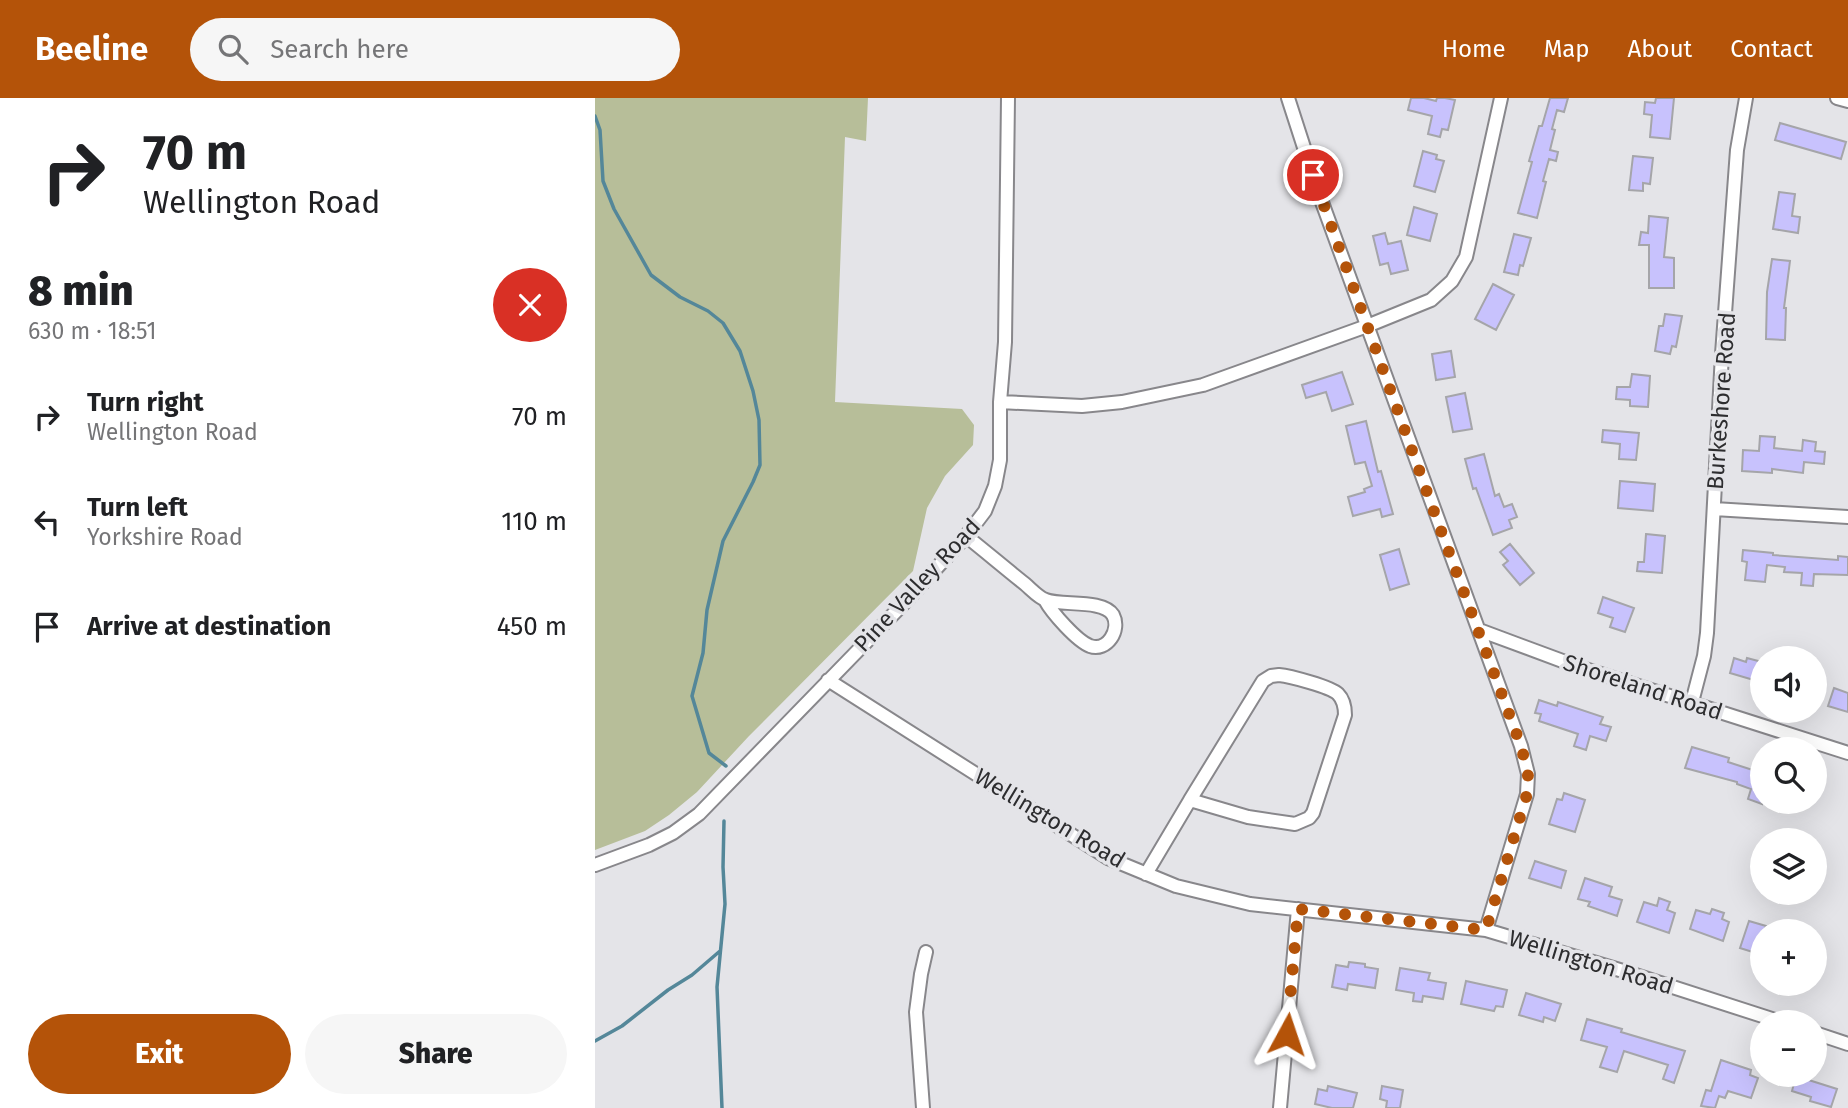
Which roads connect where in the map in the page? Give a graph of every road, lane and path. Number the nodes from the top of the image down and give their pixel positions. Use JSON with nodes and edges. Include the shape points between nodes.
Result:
{"nodes":[{"id":1,"x":1008,"y":98,"type":"edge"},
{"id":2,"x":1288,"y":98,"type":"edge"},
{"id":3,"x":1500,"y":98,"type":"edge"},
{"id":4,"x":1746,"y":98,"type":"edge"},
{"id":5,"x":1837,"y":98,"type":"edge"},
{"id":6,"x":1848,"y":101,"type":"edge"},
{"id":7,"x":1367,"y":326,"type":"junction"},
{"id":8,"x":1000,"y":402,"type":"junction"},
{"id":9,"x":1714,"y":509,"type":"junction"},
{"id":10,"x":1848,"y":517,"type":"edge"},
{"id":11,"x":966,"y":536,"type":"junction"},
{"id":12,"x":1045,"y":600,"type":"junction"},
{"id":13,"x":1479,"y":630,"type":"junction"},
{"id":14,"x":828,"y":680,"type":"junction"},
{"id":15,"x":1692,"y":702,"type":"junction"},
{"id":16,"x":1848,"y":753,"type":"edge"},
{"id":17,"x":1190,"y":800,"type":"junction"},
{"id":18,"x":595,"y":866,"type":"edge"},
{"id":19,"x":1146,"y":873,"type":"junction"},
{"id":20,"x":1298,"y":909,"type":"junction"},
{"id":21,"x":1486,"y":930,"type":"junction"},
{"id":22,"x":926,"y":952,"type":"dead end"},
{"id":23,"x":1750,"y":1012,"type":"edge"},
{"id":24,"x":1827,"y":1037,"type":"edge"},
{"id":25,"x":1848,"y":1044,"type":"edge"},
{"id":26,"x":923,"y":1108,"type":"edge"},
{"id":27,"x":1280,"y":1108,"type":"edge"}],
"edges":[{"from":1,"to":8,"type":"street","name":"Pine Valley Road"},
{"from":2,"to":7,"type":"street"},
{"from":3,"to":7,"type":"street","via":[[1461,269],[1431,300]]},
{"from":4,"to":9,"type":"street","name":"Burkeshore Road","via":[[1737,150]]},
{"from":5,"to":6,"type":"street"},
{"from":7,"to":8,"type":"street","via":[[1215,382],[1161,395],[1082,406]]},
{"from":7,"to":13,"type":"street"},
{"from":8,"to":11,"type":"street","name":"Pine Valley Road","via":[[995,486],[985,511]]},
{"from":9,"to":10,"type":"street"},
{"from":9,"to":15,"type":"street","name":"Burkeshore Road","via":[[1707,633]]},
{"from":11,"to":12,"type":"street"},
{"from":11,"to":14,"type":"street","name":"Pine Valley Road"},
{"from":12,"to":12,"type":"street","via":[[1107,609],[1114,616],[1114,636],[1108,643],[1089,646],[1051,612]]},
{"from":13,"to":15,"type":"street","name":"Shoreland Road"},
{"from":13,"to":21,"type":"street","via":[[1528,774],[1527,794]]},
{"from":14,"to":18,"type":"street","name":"Pine Valley Road","via":[[699,814],[649,845]]},
{"from":14,"to":19,"type":"street","name":"Wellington Road","via":[[1108,858]]},
{"from":15,"to":16,"type":"street","name":"Shoreland Road"},
{"from":17,"to":17,"type":"street","via":[[1263,681],[1283,675],[1339,695],[1345,715],[1309,818],[1295,824],[1277,822]]},
{"from":17,"to":19,"type":"street"},
{"from":19,"to":20,"type":"street","name":"Wellington Road","via":[[1176,886],[1250,904]]},
{"from":20,"to":21,"type":"street","name":"Wellington Road"},
{"from":20,"to":27,"type":"street"},
{"from":21,"to":23,"type":"street","name":"Wellington Road"},
{"from":22,"to":26,"type":"street","via":[[916,1012]]},
{"from":24,"to":25,"type":"street"}]}
